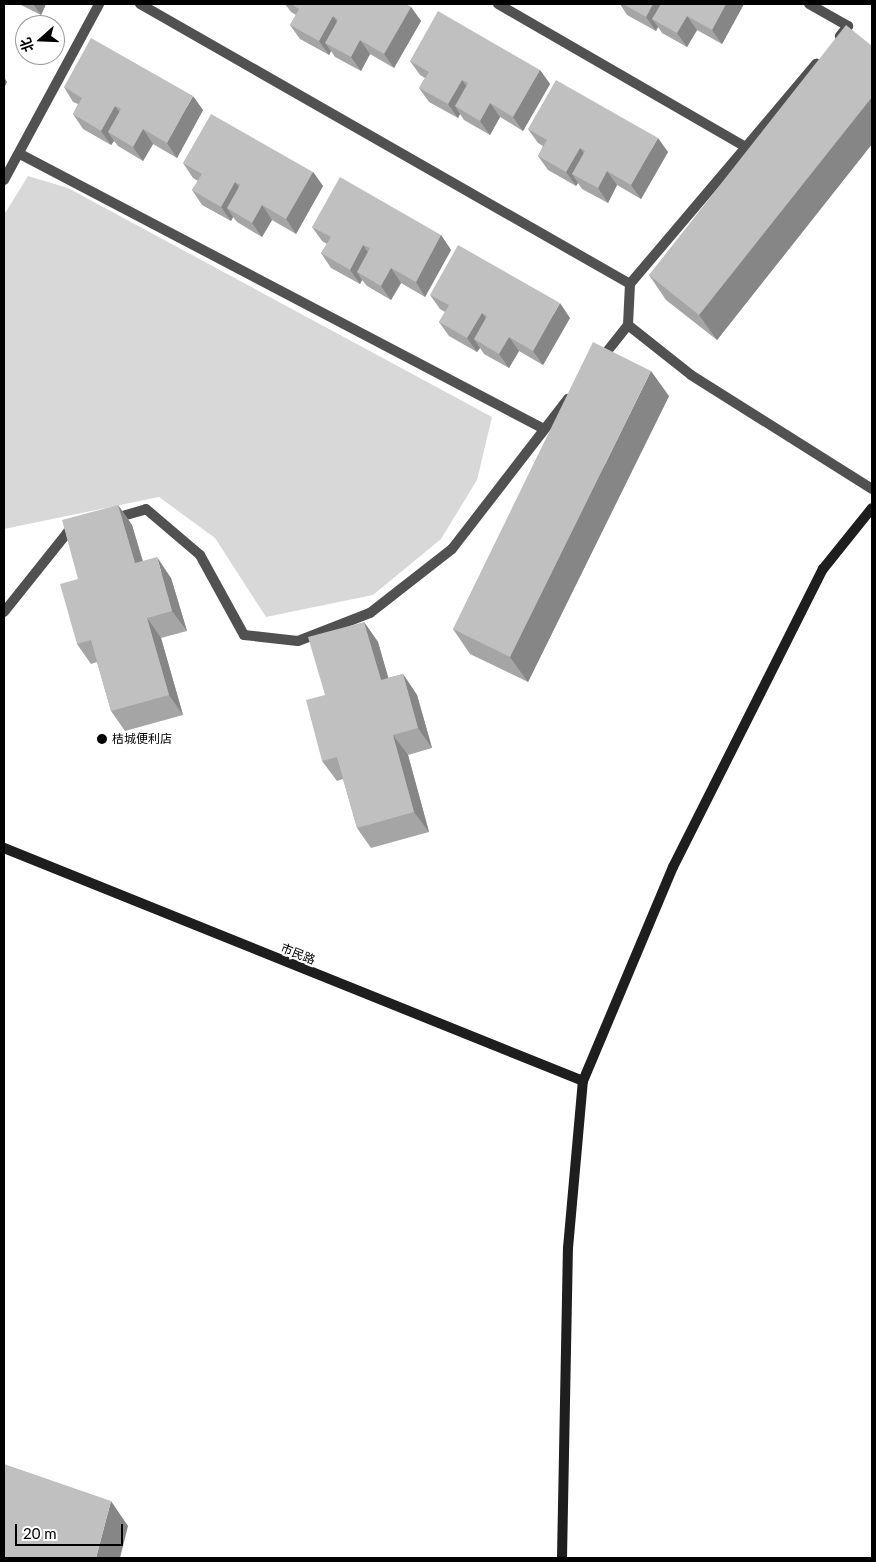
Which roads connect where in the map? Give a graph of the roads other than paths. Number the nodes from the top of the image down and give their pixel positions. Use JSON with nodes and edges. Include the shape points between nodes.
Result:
{"nodes":[{"id":1,"x":99,"y":4,"type":"edge"},
{"id":2,"x":140,"y":4,"type":"edge"},
{"id":3,"x":498,"y":4,"type":"edge"},
{"id":4,"x":809,"y":4,"type":"edge"},
{"id":5,"x":746,"y":147,"type":"junction"},
{"id":6,"x":20,"y":154,"type":"junction"},
{"id":7,"x":4,"y":180,"type":"edge"},
{"id":8,"x":630,"y":284,"type":"junction"},
{"id":9,"x":628,"y":325,"type":"junction"},
{"id":10,"x":592,"y":370,"type":"edge"},
{"id":11,"x":574,"y":392,"type":"edge"},
{"id":12,"x":544,"y":429,"type":"junction"},
{"id":13,"x":872,"y":489,"type":"edge"},
{"id":14,"x":872,"y":508,"type":"edge"},
{"id":15,"x":4,"y":612,"type":"edge"},
{"id":16,"x":4,"y":848,"type":"edge"},
{"id":17,"x":583,"y":1081,"type":"junction"},
{"id":18,"x":562,"y":1558,"type":"edge"}],
"edges":[{"from":1,"to":6,"type":"street"},
{"from":2,"to":8,"type":"street"},
{"from":3,"to":5,"type":"street"},
{"from":4,"to":5,"type":"street","via":[[848,26]]},
{"from":5,"to":8,"type":"street"},
{"from":6,"to":7,"type":"street"},
{"from":6,"to":12,"type":"street"},
{"from":8,"to":9,"type":"street"},
{"from":9,"to":10,"type":"street"},
{"from":9,"to":13,"type":"street","via":[[691,375]]},
{"from":11,"to":12,"type":"street"},
{"from":12,"to":15,"type":"street","via":[[452,549],[370,613],[298,641],[244,636],[200,555],[146,509],[67,533]]},
{"from":14,"to":17,"type":"street","via":[[823,569],[673,868]]},
{"from":16,"to":17,"type":"street","name":"市民路"},
{"from":17,"to":18,"type":"street","via":[[568,1248]]}]}
